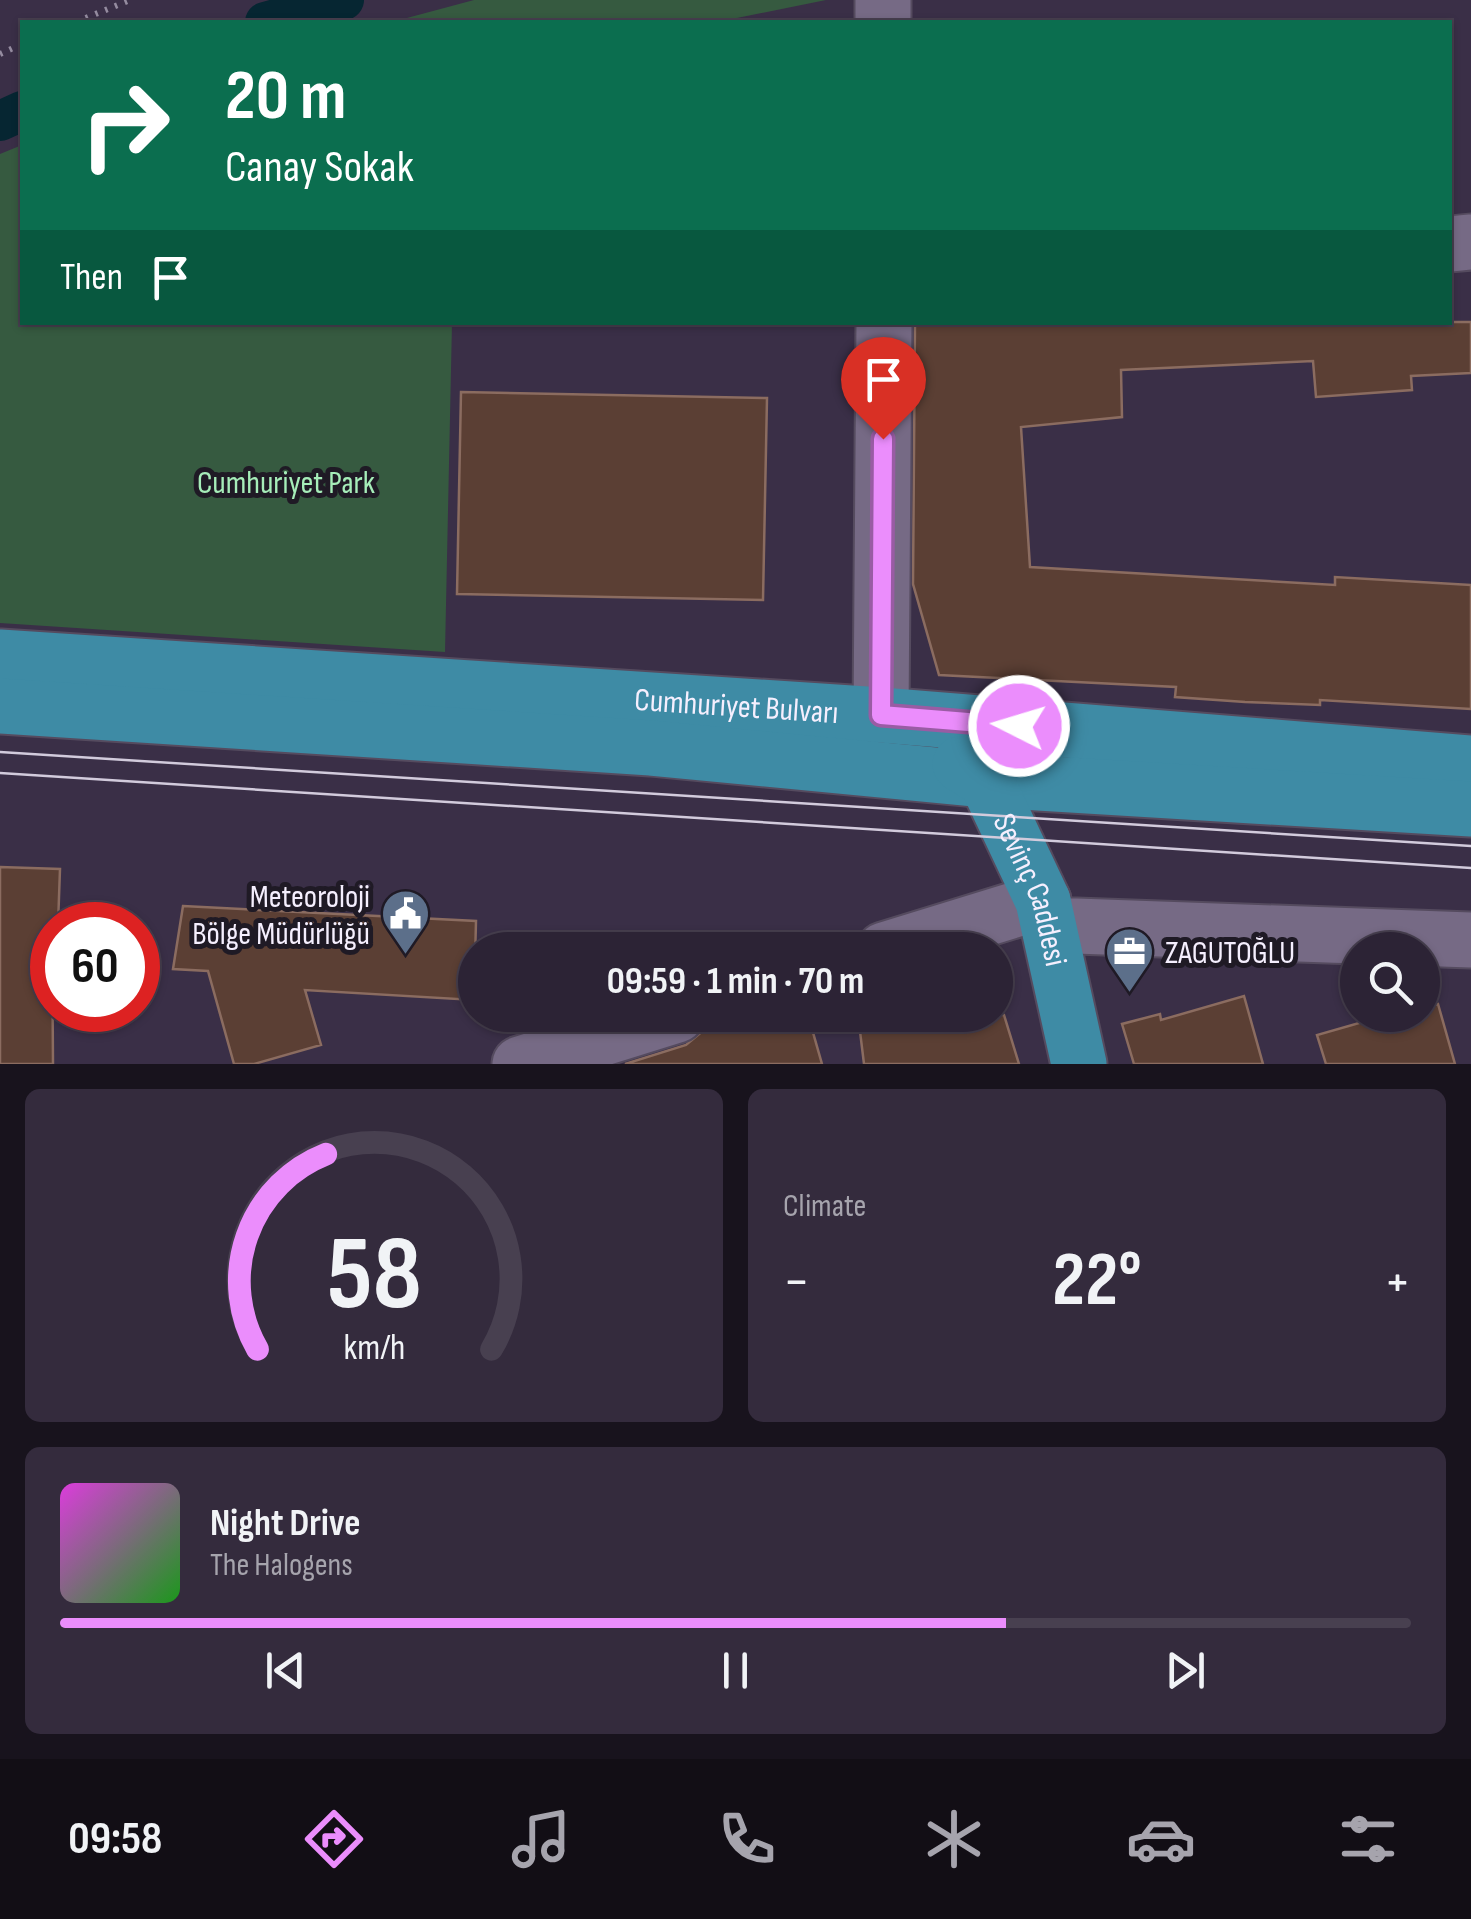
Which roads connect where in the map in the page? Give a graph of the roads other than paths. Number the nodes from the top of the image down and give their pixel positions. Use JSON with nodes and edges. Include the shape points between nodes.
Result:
{"nodes":[{"id":1,"x":884,"y":325,"type":"edge"},
{"id":2,"x":0,"y":657,"type":"edge"},
{"id":3,"x":0,"y":706,"type":"edge"},
{"id":4,"x":881,"y":715,"type":"junction"},
{"id":5,"x":1471,"y":763,"type":"edge"},
{"id":6,"x":986,"y":780,"type":"junction"},
{"id":7,"x":1471,"y":809,"type":"edge"},
{"id":8,"x":1045,"y":913,"type":"junction"},
{"id":9,"x":962,"y":932,"type":"edge"},
{"id":10,"x":1471,"y":940,"type":"edge"},
{"id":11,"x":622,"y":1032,"type":"edge"},
{"id":12,"x":520,"y":1064,"type":"edge"},
{"id":13,"x":1078,"y":1064,"type":"edge"}],
"edges":[{"from":1,"to":4,"type":"street"},
{"from":2,"to":4,"type":"main road","name":"Cumhuriyet Bulvarı"},
{"from":3,"to":6,"type":"main road","name":"Cumhuriyet Bulvarı","via":[[651,748]]},
{"from":4,"to":5,"type":"main road","name":"Cumhuriyet Bulvarı"},
{"from":4,"to":6,"type":"main road","name":"Sevinç Caddesi"},
{"from":6,"to":7,"type":"main road","name":"Cumhuriyet Bulvarı"},
{"from":6,"to":8,"type":"main road","name":"Sevinç Caddesi"},
{"from":8,"to":9,"type":"street"},
{"from":8,"to":10,"type":"street"},
{"from":8,"to":13,"type":"main road","name":"Sevinç Caddesi"},
{"from":11,"to":12,"type":"street"}]}
